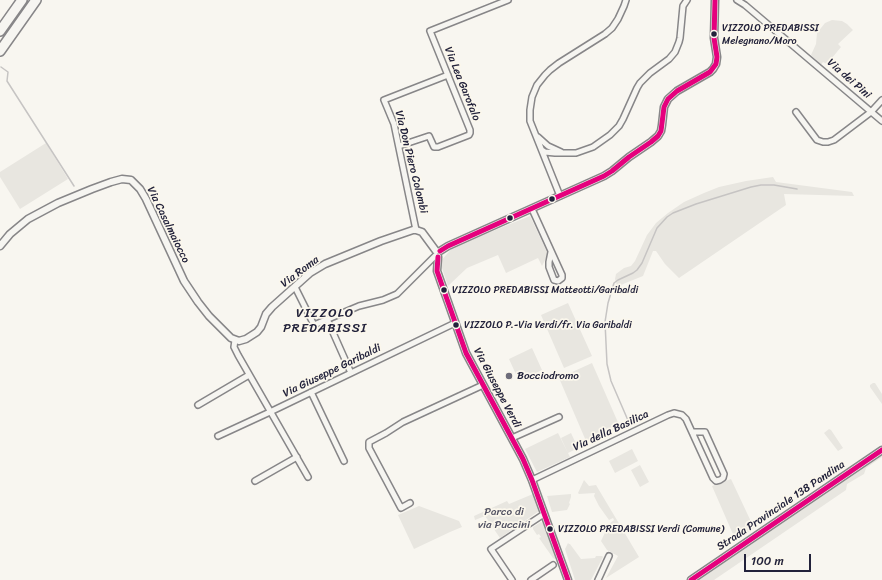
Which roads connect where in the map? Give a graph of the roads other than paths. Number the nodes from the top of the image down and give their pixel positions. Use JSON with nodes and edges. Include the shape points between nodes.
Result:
{"nodes":[{"id":1,"x":22,"y":0,"type":"edge"},
{"id":2,"x":36,"y":0,"type":"edge"},
{"id":3,"x":508,"y":0,"type":"edge"},
{"id":4,"x":626,"y":0,"type":"edge"},
{"id":5,"x":687,"y":0,"type":"edge"},
{"id":6,"x":712,"y":0,"type":"edge"},
{"id":7,"x":716,"y":0,"type":"edge"},
{"id":8,"x":737,"y":0,"type":"edge"},
{"id":9,"x":0,"y":31,"type":"edge"},
{"id":10,"x":0,"y":51,"type":"edge"},
{"id":11,"x":448,"y":75,"type":"junction"},
{"id":12,"x":882,"y":100,"type":"edge"},
{"id":13,"x":796,"y":112,"type":"dead end"},
{"id":14,"x":871,"y":112,"type":"junction"},
{"id":15,"x":882,"y":121,"type":"edge"},
{"id":16,"x":535,"y":134,"type":"junction"},
{"id":17,"x":399,"y":146,"type":"junction"},
{"id":18,"x":552,"y":148,"type":"junction"},
{"id":19,"x":542,"y":150,"type":"junction"},
{"id":20,"x":566,"y":153,"type":"junction"},
{"id":21,"x":559,"y":154,"type":"junction"},
{"id":22,"x":550,"y":169,"type":"junction"},
{"id":23,"x":560,"y":196,"type":"junction"},
{"id":24,"x":532,"y":209,"type":"junction"},
{"id":25,"x":416,"y":230,"type":"junction"},
{"id":26,"x":0,"y":246,"type":"edge"},
{"id":27,"x":551,"y":252,"type":"junction"},
{"id":28,"x":437,"y":254,"type":"junction"},
{"id":29,"x":295,"y":287,"type":"junction"},
{"id":30,"x":327,"y":319,"type":"junction"},
{"id":31,"x":455,"y":323,"type":"junction"},
{"id":32,"x":234,"y":340,"type":"junction"},
{"id":33,"x":351,"y":373,"type":"junction"},
{"id":34,"x":249,"y":375,"type":"junction"},
{"id":35,"x":483,"y":385,"type":"junction"},
{"id":36,"x":312,"y":392,"type":"junction"},
{"id":37,"x":198,"y":405,"type":"dead end"},
{"id":38,"x":270,"y":412,"type":"junction"},
{"id":39,"x":559,"y":417,"type":"dead end"},
{"id":40,"x":692,"y":432,"type":"junction"},
{"id":41,"x":218,"y":436,"type":"dead end"},
{"id":42,"x":512,"y":438,"type":"junction"},
{"id":43,"x":882,"y":450,"type":"edge"},
{"id":44,"x":297,"y":458,"type":"junction"},
{"id":45,"x":344,"y":461,"type":"dead end"},
{"id":46,"x":308,"y":477,"type":"dead end"},
{"id":47,"x":532,"y":480,"type":"junction"},
{"id":48,"x":255,"y":481,"type":"dead end"},
{"id":49,"x":410,"y":503,"type":"dead end"},
{"id":50,"x":544,"y":514,"type":"junction"},
{"id":51,"x":610,"y":556,"type":"dead end"},
{"id":52,"x":553,"y":565,"type":"dead end"},
{"id":53,"x":512,"y":580,"type":"edge"},
{"id":54,"x":531,"y":580,"type":"edge"},
{"id":55,"x":568,"y":580,"type":"edge"},
{"id":56,"x":598,"y":580,"type":"edge"},
{"id":57,"x":691,"y":580,"type":"edge"}],
"edges":[{"from":1,"to":9,"type":"highway"},
{"from":2,"to":10,"type":"highway"},
{"from":3,"to":11,"type":"street","name":"Via Lea Garofalo","via":[[430,31]]},
{"from":4,"to":16,"type":"street","via":[[612,28],[559,62],[541,80],[530,104],[530,121]]},
{"from":5,"to":20,"type":"street","via":[[682,9],[680,38],[674,52],[640,83],[619,126],[593,147],[576,153]]},
{"from":6,"to":7,"type":"street"},
{"from":7,"to":23,"type":"street","via":[[714,38],[717,58],[712,70],[676,91],[668,99],[664,107],[661,131],[651,142],[607,174]]},
{"from":8,"to":14,"type":"street","name":"Via dei Pini"},
{"from":11,"to":17,"type":"street","name":"Via Don Piero Colombi","via":[[384,100],[394,124]]},
{"from":11,"to":17,"type":"street","name":"Via Lea Garofalo","via":[[470,130],[469,135],[438,147],[434,147],[429,136]]},
{"from":12,"to":14,"type":"street","name":"Via dei Pini"},
{"from":13,"to":14,"type":"street","via":[[816,138],[827,143]]},
{"from":14,"to":15,"type":"street","name":"Via dei Pini"},
{"from":16,"to":18,"type":"street"},
{"from":16,"to":19,"type":"street"},
{"from":17,"to":25,"type":"street","name":"Via Don Piero Colombi"},
{"from":18,"to":19,"type":"street"},
{"from":18,"to":20,"type":"street"},
{"from":19,"to":21,"type":"street"},
{"from":19,"to":22,"type":"street"},
{"from":20,"to":21,"type":"street"},
{"from":21,"to":22,"type":"street","via":[[551,159]]},
{"from":22,"to":23,"type":"street"},
{"from":23,"to":24,"type":"street"},
{"from":24,"to":27,"type":"street"},
{"from":24,"to":28,"type":"street","via":[[448,246]]},
{"from":25,"to":28,"type":"street","via":[[423,233]]},
{"from":25,"to":29,"type":"street","name":"Via Roma","via":[[410,230],[325,264]]},
{"from":26,"to":32,"type":"street","name":"Via Casalmaiocco","via":[[28,220],[58,203],[117,180],[131,180],[146,199],[184,281],[205,312]]},
{"from":27,"to":27,"type":"street","via":[[549,267],[554,280],[558,281],[562,275]]},
{"from":28,"to":30,"type":"street","via":[[397,294]]},
{"from":28,"to":31,"type":"street","name":"Via Giuseppe Verdi","via":[[437,271]]},
{"from":29,"to":30,"type":"street","via":[[314,325]]},
{"from":29,"to":32,"type":"street","name":"Via Roma","via":[[268,310],[257,332],[246,339]]},
{"from":30,"to":33,"type":"street"},
{"from":31,"to":33,"type":"street","name":"Via Giuseppe Garibaldi"},
{"from":31,"to":35,"type":"street","name":"Via Giuseppe Verdi"},
{"from":32,"to":34,"type":"street","via":[[236,352]]},
{"from":33,"to":36,"type":"street","name":"Via Giuseppe Garibaldi"},
{"from":34,"to":37,"type":"street"},
{"from":34,"to":38,"type":"street"},
{"from":35,"to":42,"type":"street","name":"Via Giuseppe Verdi"},
{"from":35,"to":49,"type":"street","via":[[402,422],[369,442],[369,448],[401,508]]},
{"from":36,"to":38,"type":"street","name":"Via Giuseppe Garibaldi"},
{"from":36,"to":45,"type":"street"},
{"from":38,"to":41,"type":"street","name":"Via Giuseppe Garibaldi"},
{"from":38,"to":44,"type":"street"},
{"from":39,"to":42,"type":"street","name":"Via Giuseppe Verdi"},
{"from":40,"to":40,"type":"street","name":"Via della Basilica","via":[[713,478],[716,481],[720,480],[724,474],[705,432]]},
{"from":40,"to":47,"type":"street","name":"Via della Basilica","via":[[686,419],[674,413]]},
{"from":42,"to":47,"type":"street","name":"Via Giuseppe Verdi"},
{"from":43,"to":57,"type":"street","name":"Strada Provinciale 138 Pandina"},
{"from":44,"to":46,"type":"street"},
{"from":44,"to":48,"type":"street"},
{"from":47,"to":50,"type":"street","name":"Via Giuseppe Verdi"},
{"from":50,"to":53,"type":"street","via":[[491,549]]},
{"from":50,"to":55,"type":"street","name":"Via Giuseppe Verdi"},
{"from":51,"to":56,"type":"street"},
{"from":52,"to":54,"type":"street"}]}
